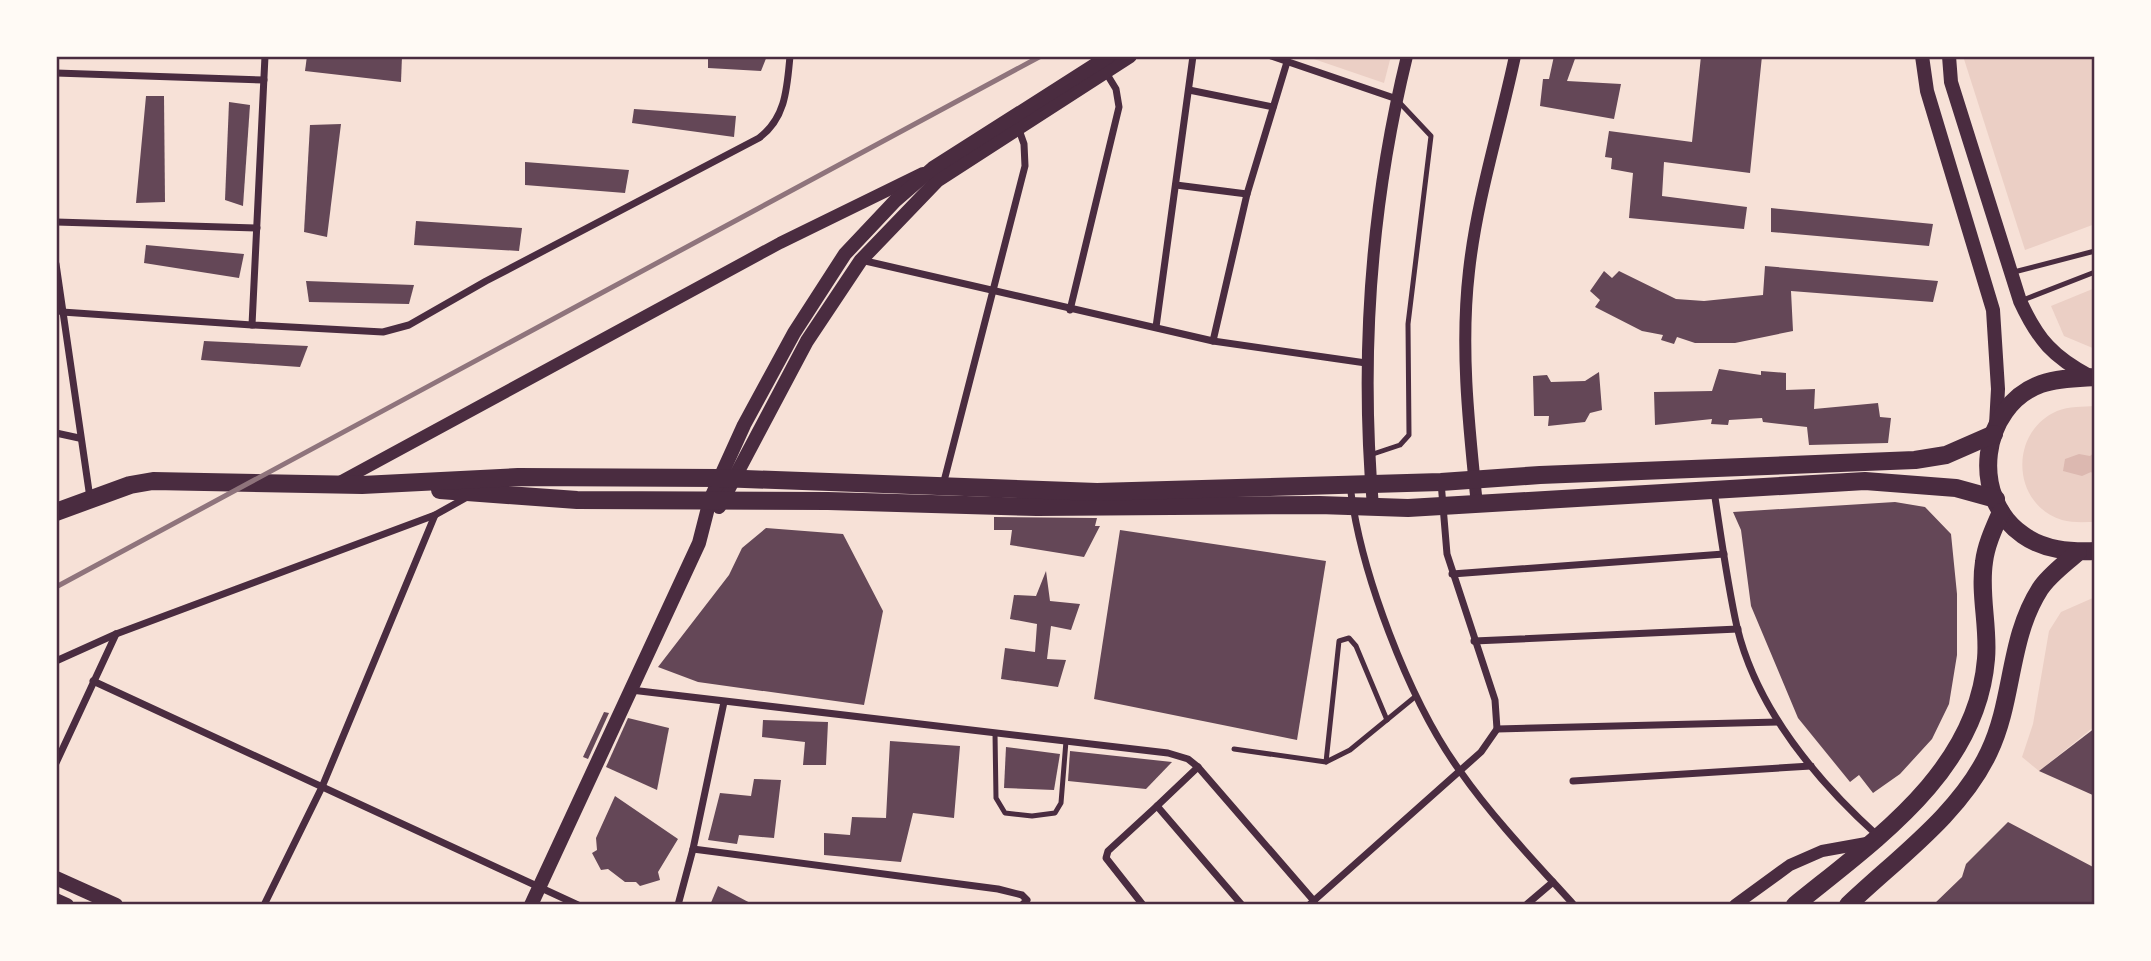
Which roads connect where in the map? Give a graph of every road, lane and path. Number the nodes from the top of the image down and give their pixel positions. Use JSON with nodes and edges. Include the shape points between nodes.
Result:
{"nodes":[{"id":1,"x":265,"y":56,"type":"edge"},
{"id":2,"x":790,"y":56,"type":"edge"},
{"id":3,"x":1130,"y":56,"type":"edge"},
{"id":4,"x":1194,"y":56,"type":"edge"},
{"id":5,"x":1271,"y":56,"type":"edge"},
{"id":6,"x":1407,"y":56,"type":"edge"},
{"id":7,"x":1515,"y":56,"type":"edge"},
{"id":8,"x":1922,"y":56,"type":"edge"},
{"id":9,"x":1949,"y":56,"type":"edge"},
{"id":10,"x":1099,"y":62,"type":"edge"},
{"id":11,"x":1287,"y":62,"type":"junction"},
{"id":12,"x":56,"y":73,"type":"edge"},
{"id":13,"x":264,"y":80,"type":"junction"},
{"id":14,"x":1189,"y":90,"type":"junction"},
{"id":15,"x":1396,"y":99,"type":"junction"},
{"id":16,"x":1273,"y":107,"type":"junction"},
{"id":17,"x":1018,"y":126,"type":"junction"},
{"id":18,"x":933,"y":168,"type":"junction"},
{"id":19,"x":1176,"y":184,"type":"junction"},
{"id":20,"x":1247,"y":194,"type":"junction"},
{"id":21,"x":56,"y":222,"type":"edge"},
{"id":22,"x":257,"y":228,"type":"junction"},
{"id":23,"x":2095,"y":251,"type":"edge"},
{"id":24,"x":861,"y":260,"type":"junction"},
{"id":25,"x":56,"y":264,"type":"edge"},
{"id":26,"x":2011,"y":272,"type":"junction"},
{"id":27,"x":2095,"y":272,"type":"edge"},
{"id":28,"x":994,"y":288,"type":"junction"},
{"id":29,"x":2020,"y":301,"type":"junction"},
{"id":30,"x":1070,"y":310,"type":"junction"},
{"id":31,"x":62,"y":312,"type":"junction"},
{"id":32,"x":252,"y":325,"type":"junction"},
{"id":33,"x":1156,"y":327,"type":"junction"},
{"id":34,"x":1213,"y":341,"type":"junction"},
{"id":35,"x":1366,"y":363,"type":"junction"},
{"id":36,"x":2094,"y":377,"type":"edge"},
{"id":37,"x":1995,"y":429,"type":"junction"},
{"id":38,"x":56,"y":433,"type":"edge"},
{"id":39,"x":79,"y":438,"type":"junction"},
{"id":40,"x":1370,"y":455,"type":"junction"},
{"id":41,"x":726,"y":479,"type":"junction"},
{"id":42,"x":1475,"y":480,"type":"junction"},
{"id":43,"x":1441,"y":482,"type":"junction"},
{"id":44,"x":1371,"y":483,"type":"junction"},
{"id":45,"x":336,"y":484,"type":"junction"},
{"id":46,"x":1350,"y":484,"type":"junction"},
{"id":47,"x":388,"y":485,"type":"junction"},
{"id":48,"x":1714,"y":490,"type":"junction"},
{"id":49,"x":474,"y":494,"type":"junction"},
{"id":50,"x":941,"y":496,"type":"junction"},
{"id":51,"x":90,"y":499,"type":"junction"},
{"id":52,"x":716,"y":500,"type":"junction"},
{"id":53,"x":1477,"y":505,"type":"junction"},
{"id":54,"x":1998,"y":505,"type":"junction"},
{"id":55,"x":1353,"y":507,"type":"junction"},
{"id":56,"x":1373,"y":507,"type":"junction"},
{"id":57,"x":1443,"y":507,"type":"junction"},
{"id":58,"x":56,"y":512,"type":"edge"},
{"id":59,"x":435,"y":514,"type":"junction"},
{"id":60,"x":2087,"y":552,"type":"edge"},
{"id":61,"x":1724,"y":554,"type":"junction"},
{"id":62,"x":1452,"y":574,"type":"junction"},
{"id":63,"x":1738,"y":629,"type":"junction"},
{"id":64,"x":117,"y":634,"type":"junction"},
{"id":65,"x":1474,"y":641,"type":"junction"},
{"id":66,"x":56,"y":661,"type":"edge"},
{"id":67,"x":93,"y":681,"type":"junction"},
{"id":68,"x":631,"y":690,"type":"junction"},
{"id":69,"x":1416,"y":696,"type":"junction"},
{"id":70,"x":724,"y":702,"type":"junction"},
{"id":71,"x":1387,"y":720,"type":"junction"},
{"id":72,"x":1778,"y":722,"type":"junction"},
{"id":73,"x":1497,"y":729,"type":"junction"},
{"id":74,"x":995,"y":733,"type":"junction"},
{"id":75,"x":1066,"y":741,"type":"junction"},
{"id":76,"x":1234,"y":749,"type":"dead end"},
{"id":77,"x":1326,"y":762,"type":"junction"},
{"id":78,"x":56,"y":763,"type":"edge"},
{"id":79,"x":1811,"y":766,"type":"junction"},
{"id":80,"x":1198,"y":767,"type":"junction"},
{"id":81,"x":1459,"y":770,"type":"junction"},
{"id":82,"x":1573,"y":781,"type":"dead end"},
{"id":83,"x":322,"y":787,"type":"junction"},
{"id":84,"x":1157,"y":806,"type":"junction"},
{"id":85,"x":1875,"y":840,"type":"junction"},
{"id":86,"x":693,"y":849,"type":"junction"},
{"id":87,"x":56,"y":878,"type":"edge"},
{"id":88,"x":1553,"y":882,"type":"junction"},
{"id":89,"x":540,"y":888,"type":"junction"},
{"id":90,"x":56,"y":900,"type":"edge"},
{"id":91,"x":1027,"y":903,"type":"edge"},
{"id":92,"x":1312,"y":903,"type":"edge"},
{"id":93,"x":67,"y":905,"type":"edge"},
{"id":94,"x":116,"y":905,"type":"edge"},
{"id":95,"x":264,"y":905,"type":"edge"},
{"id":96,"x":531,"y":905,"type":"edge"},
{"id":97,"x":578,"y":905,"type":"edge"},
{"id":98,"x":678,"y":905,"type":"edge"},
{"id":99,"x":1143,"y":905,"type":"edge"},
{"id":100,"x":1242,"y":905,"type":"edge"},
{"id":101,"x":1526,"y":905,"type":"edge"},
{"id":102,"x":1574,"y":905,"type":"edge"},
{"id":103,"x":1735,"y":905,"type":"edge"},
{"id":104,"x":1795,"y":905,"type":"edge"},
{"id":105,"x":1848,"y":905,"type":"edge"}],
"edges":[{"from":1,"to":13,"type":"street"},
{"from":2,"to":32,"type":"street","via":[[785,99],[772,128],[485,281],[429,316],[383,332]]},
{"from":3,"to":10,"type":"main road"},
{"from":4,"to":14,"type":"street"},
{"from":5,"to":11,"type":"street"},
{"from":6,"to":15,"type":"street"},
{"from":7,"to":42,"type":"street","via":[[1469,270],[1465,381]]},
{"from":8,"to":37,"type":"main road","via":[[1927,91],[1993,310],[1998,389]]},
{"from":9,"to":26,"type":"main road","via":[[1951,82]]},
{"from":10,"to":17,"type":"main road"},
{"from":10,"to":18,"type":"main road"},
{"from":10,"to":30,"type":"street","via":[[1116,89],[1119,107]]},
{"from":11,"to":15,"type":"street"},
{"from":11,"to":16,"type":"street"},
{"from":12,"to":13,"type":"street"},
{"from":13,"to":22,"type":"street"},
{"from":14,"to":16,"type":"street"},
{"from":14,"to":19,"type":"street"},
{"from":15,"to":35,"type":"street","via":[[1373,259]]},
{"from":15,"to":40,"type":"lane","via":[[1431,136],[1428,181],[1408,324],[1409,435],[1400,445]]},
{"from":16,"to":20,"type":"street"},
{"from":17,"to":24,"type":"main road","via":[[938,180]]},
{"from":17,"to":28,"type":"street","via":[[1025,166]]},
{"from":18,"to":41,"type":"main road","via":[[853,245],[818,293],[769,377]]},
{"from":18,"to":45,"type":"street","via":[[780,243]]},
{"from":19,"to":20,"type":"street"},
{"from":19,"to":33,"type":"street"},
{"from":20,"to":34,"type":"street"},
{"from":21,"to":22,"type":"street"},
{"from":22,"to":32,"type":"street"},
{"from":23,"to":26,"type":"lane"},
{"from":24,"to":28,"type":"street"},
{"from":24,"to":41,"type":"main road"},
{"from":25,"to":31,"type":"street"},
{"from":26,"to":29,"type":"main road"},
{"from":27,"to":29,"type":"lane"},
{"from":28,"to":30,"type":"street"},
{"from":28,"to":50,"type":"street"},
{"from":29,"to":36,"type":"main road","via":[[2049,350]]},
{"from":30,"to":33,"type":"street"},
{"from":31,"to":32,"type":"street"},
{"from":31,"to":39,"type":"street"},
{"from":33,"to":34,"type":"street"},
{"from":34,"to":35,"type":"street"},
{"from":35,"to":40,"type":"street"},
{"from":36,"to":37,"type":"main road","via":[[2040,384],[2015,401]]},
{"from":37,"to":42,"type":"main road","via":[[1946,455],[1915,460]]},
{"from":37,"to":54,"type":"main road","via":[[1987,454],[1989,484]]},
{"from":38,"to":39,"type":"street"},
{"from":39,"to":51,"type":"street"},
{"from":40,"to":44,"type":"street"},
{"from":41,"to":47,"type":"main road","via":[[518,477]]},
{"from":41,"to":50,"type":"main road"},
{"from":41,"to":52,"type":"main road"},
{"from":42,"to":43,"type":"main road"},
{"from":42,"to":53,"type":"street"},
{"from":43,"to":44,"type":"main road"},
{"from":43,"to":57,"type":"street"},
{"from":44,"to":46,"type":"main road"},
{"from":44,"to":56,"type":"street"},
{"from":45,"to":47,"type":"main road"},
{"from":45,"to":51,"type":"main road","via":[[153,481]]},
{"from":46,"to":50,"type":"main road"},
{"from":46,"to":55,"type":"street"},
{"from":47,"to":49,"type":"main road"},
{"from":48,"to":53,"type":"main road"},
{"from":48,"to":54,"type":"main road","via":[[1865,481],[1956,488]]},
{"from":48,"to":61,"type":"street"},
{"from":49,"to":52,"type":"main road"},
{"from":49,"to":59,"type":"street"},
{"from":50,"to":52,"type":"main road"},
{"from":50,"to":55,"type":"main road","via":[[1037,507]]},
{"from":51,"to":58,"type":"main road"},
{"from":52,"to":68,"type":"main road"},
{"from":53,"to":57,"type":"main road"},
{"from":54,"to":60,"type":"main road","via":[[2030,539],[2048,548]]},
{"from":54,"to":85,"type":"main road","via":[[1983,564],[1986,659],[1978,703],[1946,767]]},
{"from":55,"to":56,"type":"main road"},
{"from":55,"to":69,"type":"street","via":[[1363,562]]},
{"from":56,"to":57,"type":"main road"},
{"from":57,"to":62,"type":"street"},
{"from":59,"to":64,"type":"street"},
{"from":59,"to":83,"type":"street"},
{"from":60,"to":105,"type":"main road","via":[[2041,587],[2022,625],[2004,715],[1968,787]]},
{"from":61,"to":62,"type":"street"},
{"from":61,"to":63,"type":"street"},
{"from":62,"to":65,"type":"street"},
{"from":63,"to":65,"type":"street"},
{"from":63,"to":72,"type":"street","via":[[1753,674]]},
{"from":64,"to":66,"type":"street"},
{"from":64,"to":67,"type":"street"},
{"from":65,"to":73,"type":"street","via":[[1495,700]]},
{"from":67,"to":78,"type":"street"},
{"from":67,"to":83,"type":"street"},
{"from":68,"to":70,"type":"street"},
{"from":68,"to":89,"type":"main road"},
{"from":69,"to":71,"type":"lane"},
{"from":69,"to":81,"type":"street"},
{"from":70,"to":74,"type":"street"},
{"from":70,"to":86,"type":"street"},
{"from":71,"to":77,"type":"lane","via":[[1350,750]]},
{"from":71,"to":77,"type":"lane","via":[[1356,646],[1349,638],[1339,641]]},
{"from":72,"to":73,"type":"street"},
{"from":72,"to":79,"type":"street"},
{"from":73,"to":81,"type":"street"},
{"from":74,"to":75,"type":"street"},
{"from":74,"to":75,"type":"lane","via":[[996,799],[1005,813],[1055,813],[1061,803]]},
{"from":75,"to":80,"type":"street","via":[[1168,753]]},
{"from":76,"to":77,"type":"lane"},
{"from":79,"to":82,"type":"street"},
{"from":79,"to":85,"type":"street"},
{"from":80,"to":84,"type":"street"},
{"from":80,"to":92,"type":"street"},
{"from":81,"to":88,"type":"street"},
{"from":81,"to":92,"type":"street"},
{"from":83,"to":89,"type":"street"},
{"from":83,"to":95,"type":"street"},
{"from":84,"to":99,"type":"street","via":[[1106,858]]},
{"from":84,"to":100,"type":"street"},
{"from":85,"to":103,"type":"street","via":[[1822,851],[1790,865]]},
{"from":85,"to":104,"type":"main road"},
{"from":86,"to":91,"type":"street","via":[[998,890],[1022,895]]},
{"from":86,"to":98,"type":"street"},
{"from":87,"to":94,"type":"main road"},
{"from":88,"to":101,"type":"street"},
{"from":88,"to":102,"type":"street"},
{"from":89,"to":96,"type":"main road"},
{"from":89,"to":97,"type":"street"},
{"from":90,"to":93,"type":"main road"}]}
